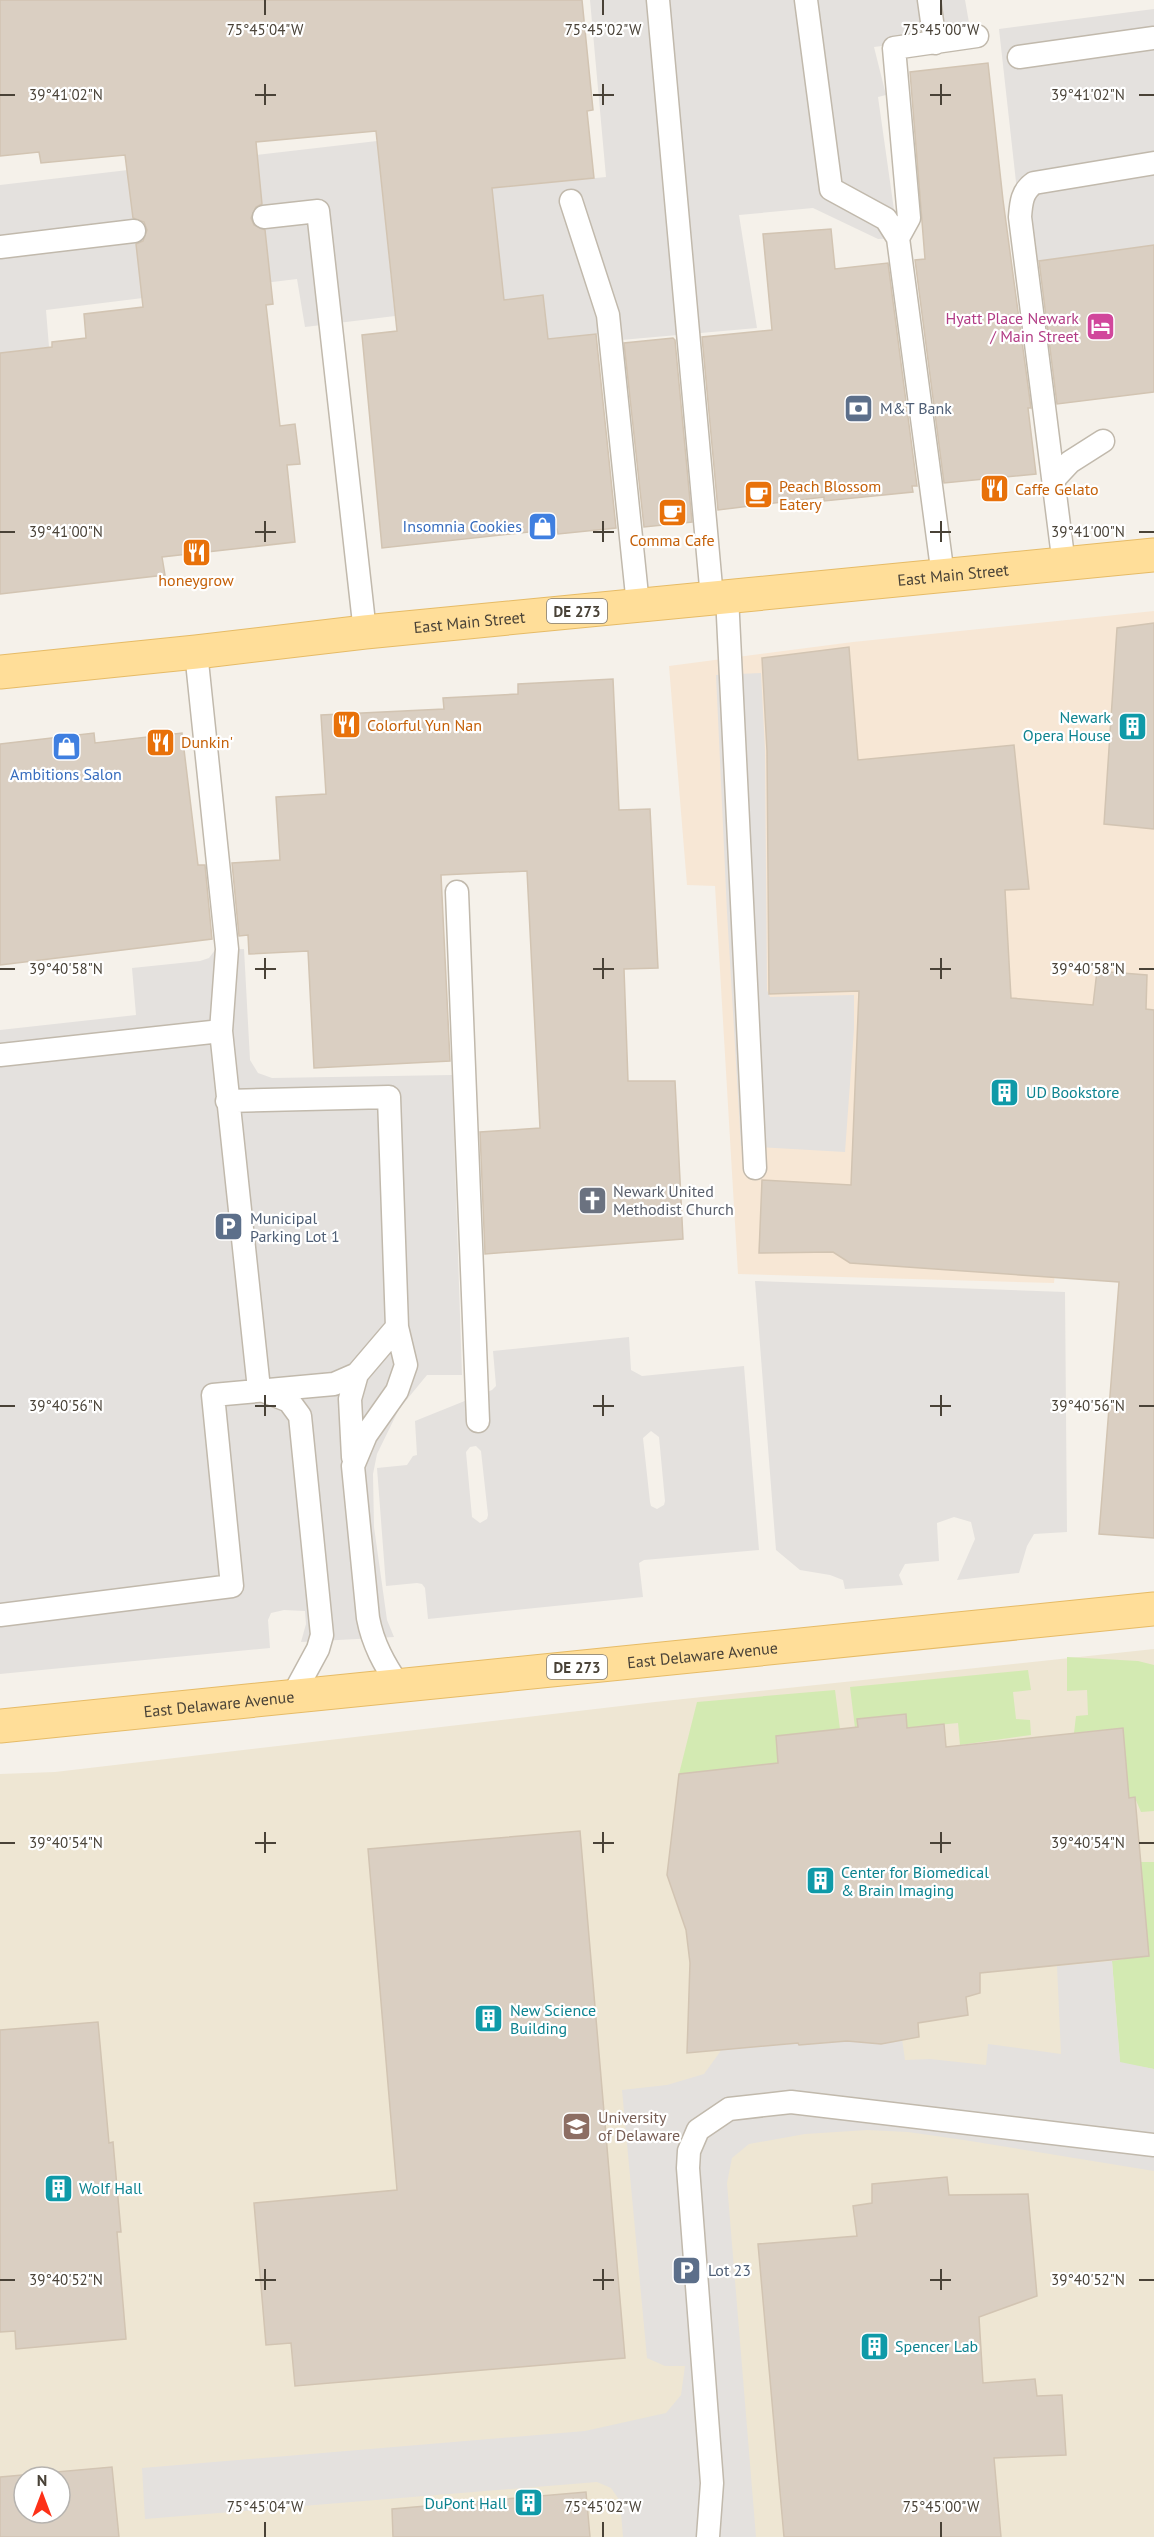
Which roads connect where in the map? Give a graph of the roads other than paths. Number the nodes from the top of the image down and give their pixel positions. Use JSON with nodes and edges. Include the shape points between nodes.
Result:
{"nodes":[{"id":1,"x":658,"y":0,"type":"edge"},
{"id":2,"x":806,"y":0,"type":"edge"},
{"id":3,"x":929,"y":0,"type":"edge"},
{"id":4,"x":977,"y":36,"type":"dead end"},
{"id":5,"x":1154,"y":38,"type":"edge"},
{"id":6,"x":935,"y":42,"type":"junction"},
{"id":7,"x":1019,"y":57,"type":"dead end"},
{"id":8,"x":1154,"y":163,"type":"edge"},
{"id":9,"x":571,"y":201,"type":"dead end"},
{"id":10,"x":264,"y":217,"type":"dead end"},
{"id":11,"x":134,"y":231,"type":"dead end"},
{"id":12,"x":898,"y":238,"type":"junction"},
{"id":13,"x":0,"y":247,"type":"edge"},
{"id":14,"x":1103,"y":441,"type":"dead end"},
{"id":15,"x":1055,"y":478,"type":"junction"},
{"id":16,"x":1154,"y":555,"type":"edge"},
{"id":17,"x":1064,"y":565,"type":"junction"},
{"id":18,"x":943,"y":576,"type":"junction"},
{"id":19,"x":720,"y":597,"type":"junction"},
{"id":20,"x":638,"y":605,"type":"junction"},
{"id":21,"x":365,"y":632,"type":"junction"},
{"id":22,"x":196,"y":652,"type":"junction"},
{"id":23,"x":0,"y":672,"type":"edge"},
{"id":24,"x":457,"y":892,"type":"dead end"},
{"id":25,"x":221,"y":1031,"type":"junction"},
{"id":26,"x":0,"y":1054,"type":"edge"},
{"id":27,"x":227,"y":1101,"type":"junction"},
{"id":28,"x":755,"y":1168,"type":"dead end"},
{"id":29,"x":397,"y":1327,"type":"junction"},
{"id":30,"x":357,"y":1374,"type":"junction"},
{"id":31,"x":260,"y":1389,"type":"junction"},
{"id":32,"x":478,"y":1421,"type":"dead end"},
{"id":33,"x":353,"y":1466,"type":"junction"},
{"id":34,"x":1154,"y":1609,"type":"edge"},
{"id":35,"x":0,"y":1615,"type":"edge"},
{"id":36,"x":399,"y":1686,"type":"junction"},
{"id":37,"x":292,"y":1697,"type":"junction"},
{"id":38,"x":0,"y":1726,"type":"edge"},
{"id":39,"x":1154,"y":2145,"type":"edge"},
{"id":40,"x":708,"y":2537,"type":"edge"}],
"edges":[{"from":1,"to":19,"type":"lane"},
{"from":2,"to":12,"type":"lane","via":[[831,189],[886,219]]},
{"from":3,"to":6,"type":"lane"},
{"from":4,"to":6,"type":"lane"},
{"from":5,"to":7,"type":"lane"},
{"from":6,"to":12,"type":"lane","via":[[894,48],[909,218]]},
{"from":8,"to":15,"type":"lane","via":[[1034,183],[1022,200],[1020,217]]},
{"from":9,"to":20,"type":"lane","via":[[608,315]]},
{"from":10,"to":21,"type":"lane","via":[[318,211]]},
{"from":11,"to":13,"type":"lane"},
{"from":12,"to":18,"type":"lane"},
{"from":14,"to":15,"type":"lane","via":[[1070,462]]},
{"from":15,"to":17,"type":"lane"},
{"from":16,"to":17,"type":"main road","name":"East Main Street","number":"DE 273"},
{"from":17,"to":18,"type":"main road","name":"East Main Street","number":"DE 273"},
{"from":18,"to":19,"type":"main road","name":"East Main Street","number":"DE 273"},
{"from":19,"to":20,"type":"main road","name":"East Main Street","number":"DE 273"},
{"from":19,"to":28,"type":"lane"},
{"from":20,"to":21,"type":"main road","name":"East Main Street","number":"DE 273"},
{"from":21,"to":22,"type":"main road","name":"East Main Street","number":"DE 273"},
{"from":22,"to":23,"type":"main road","name":"East Main Street","number":"DE 273"},
{"from":22,"to":25,"type":"lane","via":[[227,950]]},
{"from":24,"to":32,"type":"lane"},
{"from":25,"to":26,"type":"lane"},
{"from":25,"to":27,"type":"lane"},
{"from":27,"to":29,"type":"lane","via":[[389,1097]]},
{"from":27,"to":31,"type":"lane"},
{"from":29,"to":30,"type":"lane"},
{"from":29,"to":33,"type":"lane","via":[[406,1365],[397,1391],[366,1435]]},
{"from":30,"to":31,"type":"lane","via":[[334,1384]]},
{"from":30,"to":33,"type":"lane","via":[[350,1399]]},
{"from":31,"to":35,"type":"lane","via":[[213,1395],[231,1586]]},
{"from":31,"to":37,"type":"lane","via":[[289,1401],[300,1416],[322,1635]]},
{"from":33,"to":36,"type":"lane","via":[[372,1638]]},
{"from":34,"to":36,"type":"main road","name":"East Delaware Avenue","number":"DE 273"},
{"from":36,"to":37,"type":"main road","name":"East Delaware Avenue","number":"DE 273"},
{"from":37,"to":38,"type":"main road","name":"East Delaware Avenue","number":"DE 273"},
{"from":39,"to":40,"type":"lane","via":[[791,2102],[729,2109],[698,2130],[689,2151],[688,2168],[712,2483]]}]}
